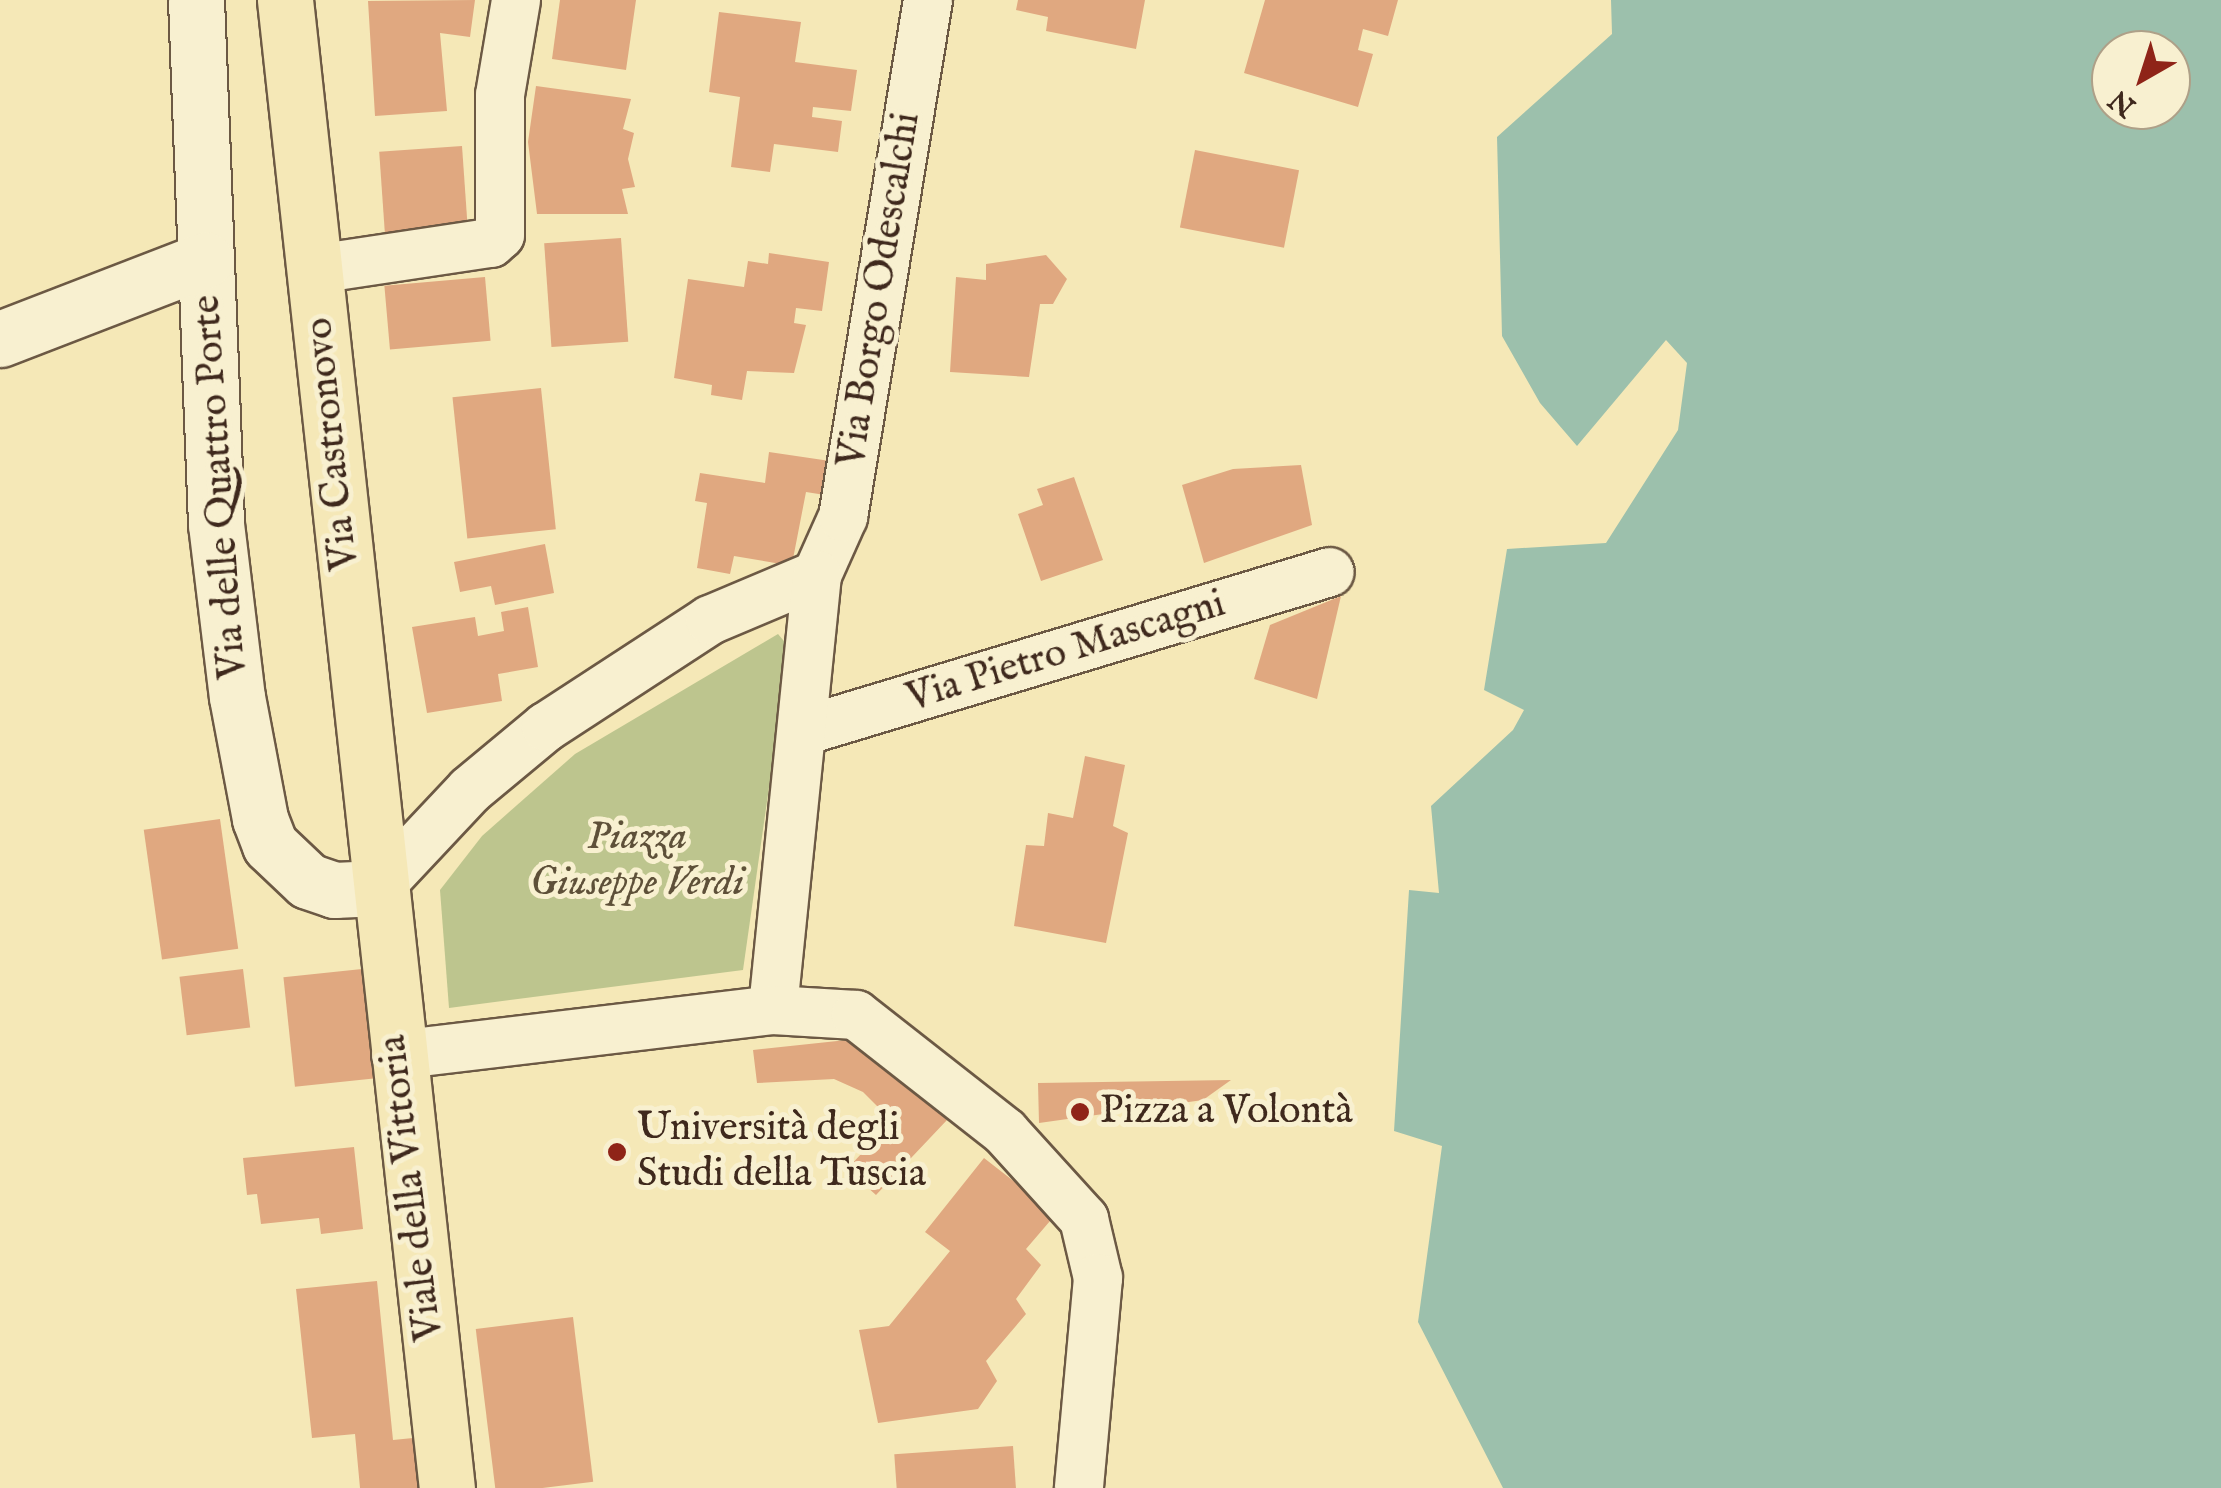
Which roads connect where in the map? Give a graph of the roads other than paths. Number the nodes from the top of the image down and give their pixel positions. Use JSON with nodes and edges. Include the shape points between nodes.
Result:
{"nodes":[{"id":1,"x":196,"y":0,"type":"edge"},
{"id":2,"x":285,"y":0,"type":"edge"},
{"id":3,"x":516,"y":0,"type":"edge"},
{"id":4,"x":928,"y":0,"type":"edge"},
{"id":5,"x":205,"y":260,"type":"junction"},
{"id":6,"x":316,"y":269,"type":"junction"},
{"id":7,"x":0,"y":339,"type":"edge"},
{"id":8,"x":1330,"y":572,"type":"dead end"},
{"id":9,"x":816,"y":575,"type":"junction"},
{"id":10,"x":803,"y":731,"type":"junction"},
{"id":11,"x":378,"y":888,"type":"junction"},
{"id":12,"x":773,"y":1010,"type":"junction"},
{"id":13,"x":396,"y":1056,"type":"junction"},
{"id":14,"x":447,"y":1488,"type":"edge"},
{"id":15,"x":1079,"y":1488,"type":"edge"}],
"edges":[{"from":1,"to":5,"type":"main road","name":"Via delle Quattro Porte"},
{"from":2,"to":6,"type":"main road","name":"Via Castronovo"},
{"from":3,"to":6,"type":"street","via":[[500,94],[500,235],[492,243]]},
{"from":4,"to":9,"type":"street","name":"Via Borgo Odescalchi","via":[[843,517]]},
{"from":5,"to":7,"type":"main road"},
{"from":5,"to":11,"type":"main road","name":"Via delle Quattro Porte","via":[[220,570],[260,819],[270,845],[308,881],[334,890]]},
{"from":6,"to":11,"type":"main road","name":"Via Castronovo"},
{"from":8,"to":10,"type":"street","name":"Via Pietro Mascagni"},
{"from":9,"to":10,"type":"street"},
{"from":9,"to":11,"type":"street","via":[[710,620],[546,727],[442,817]]},
{"from":10,"to":12,"type":"street"},
{"from":11,"to":13,"type":"main road","name":"Viale della Vittoria"},
{"from":12,"to":13,"type":"street"},
{"from":12,"to":15,"type":"street","via":[[856,1014],[1005,1132],[1084,1220],[1098,1278]]},
{"from":13,"to":14,"type":"main road","name":"Viale della Vittoria"}]}
